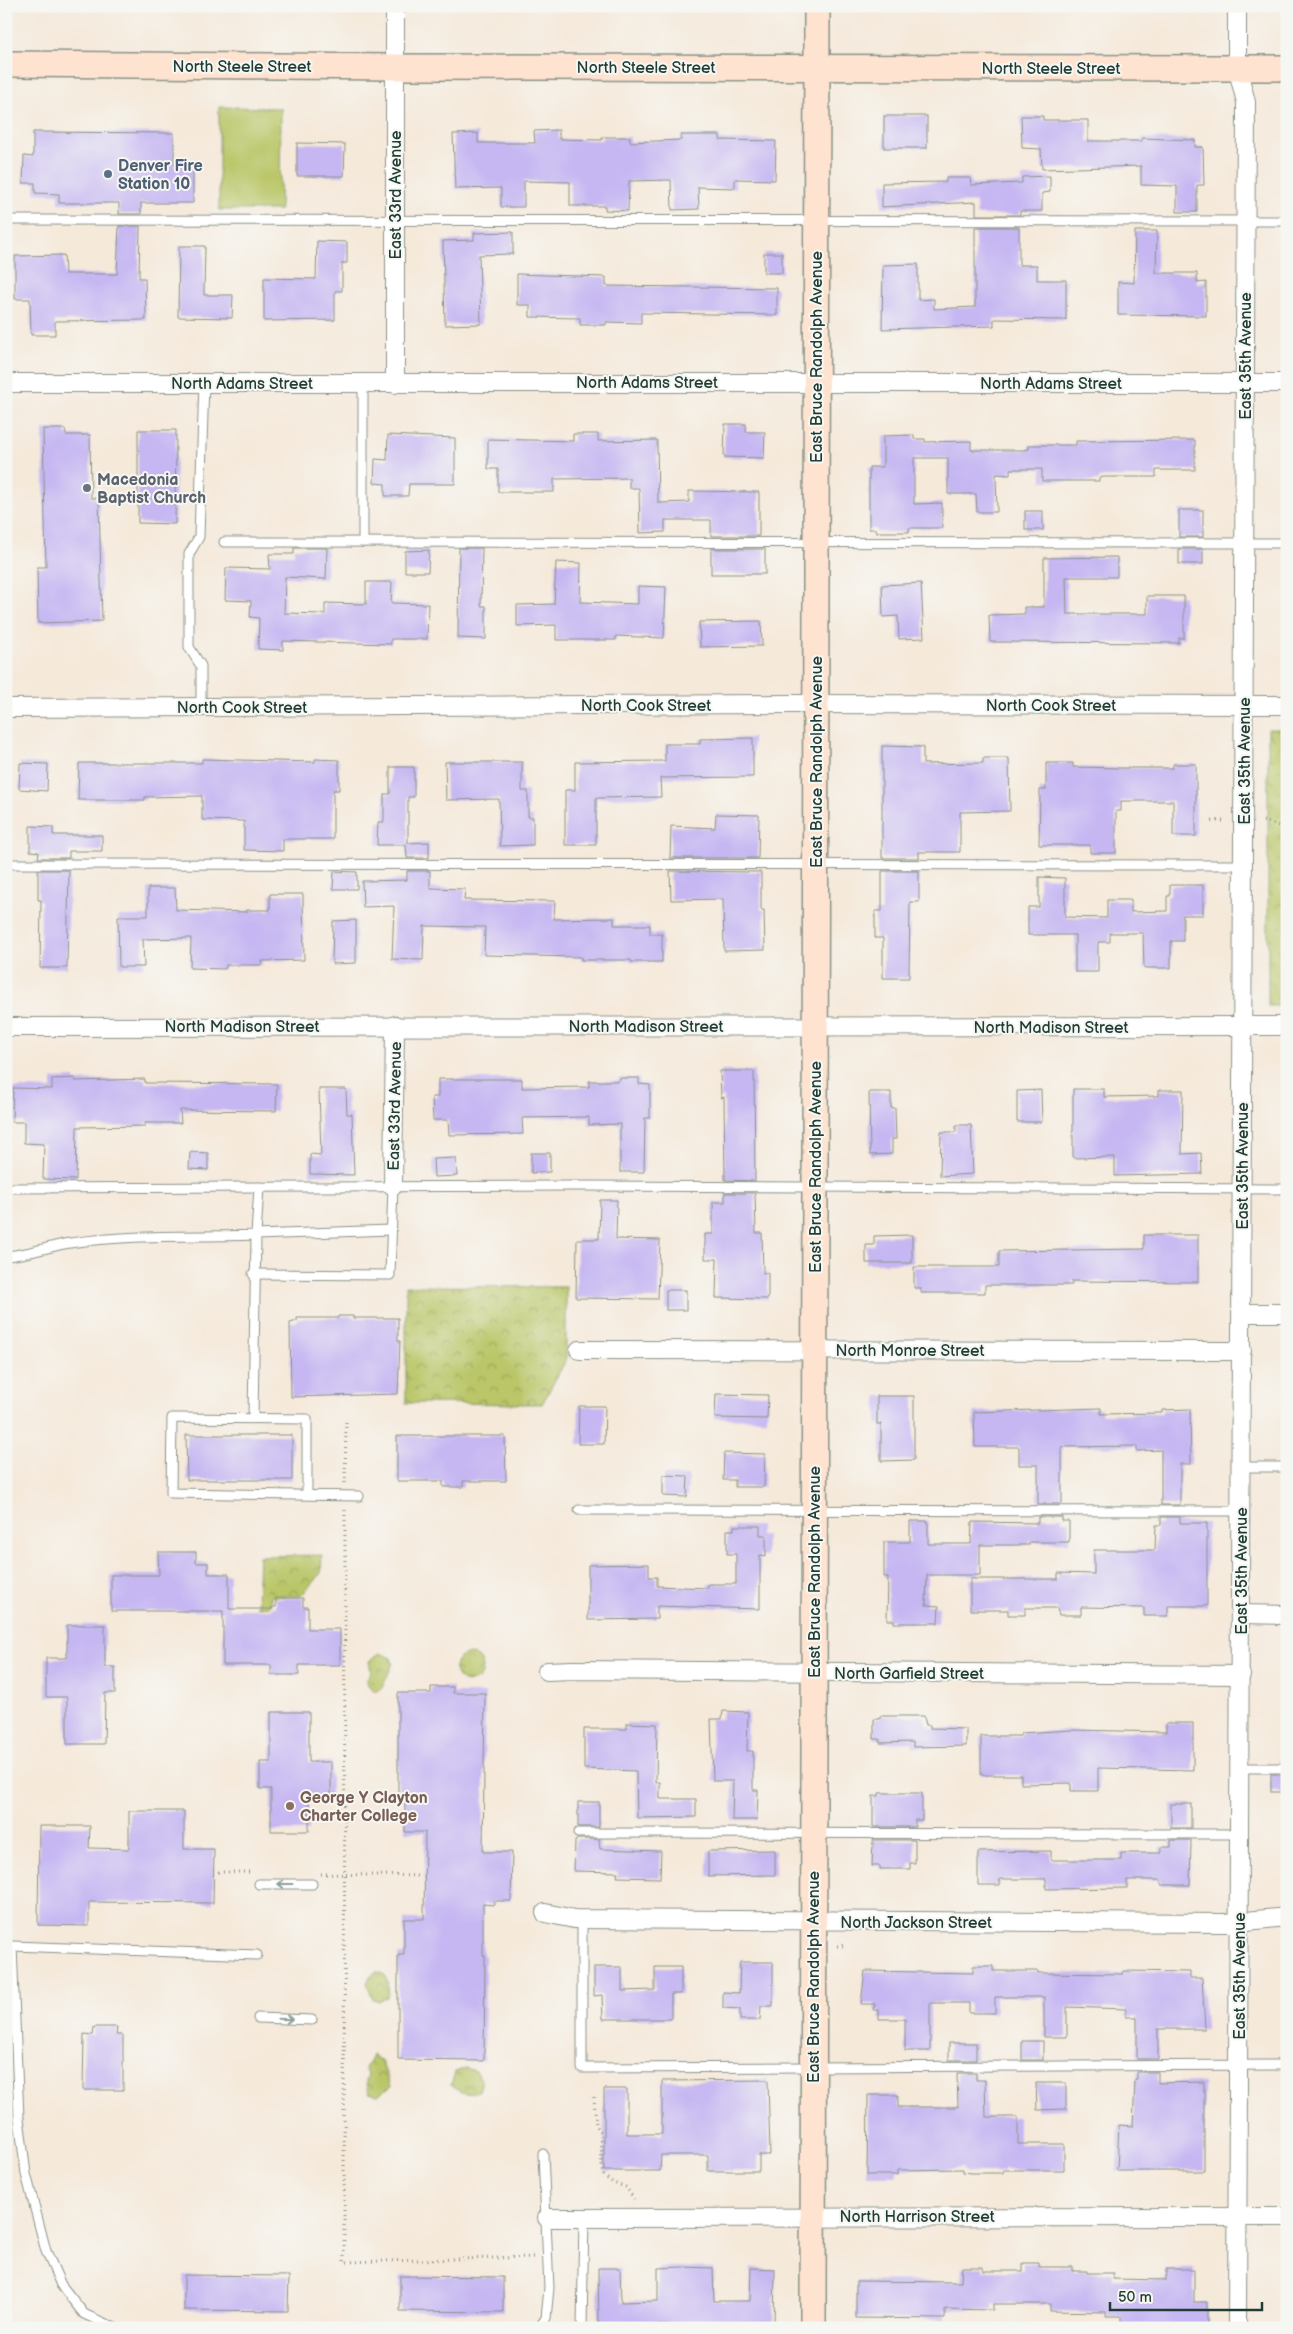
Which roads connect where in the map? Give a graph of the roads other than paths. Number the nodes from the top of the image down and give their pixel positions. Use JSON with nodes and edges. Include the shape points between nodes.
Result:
{"nodes":[{"id":1,"x":395,"y":6,"type":"edge"},
{"id":2,"x":817,"y":6,"type":"edge"},
{"id":3,"x":1238,"y":6,"type":"edge"},
{"id":4,"x":6,"y":64,"type":"edge"},
{"id":5,"x":395,"y":67,"type":"junction"},
{"id":6,"x":817,"y":67,"type":"junction"},
{"id":7,"x":1238,"y":67,"type":"junction"},
{"id":8,"x":1287,"y":68,"type":"edge"},
{"id":9,"x":6,"y":220,"type":"edge"},
{"id":10,"x":816,"y":220,"type":"junction"},
{"id":11,"x":395,"y":221,"type":"junction"},
{"id":12,"x":1246,"y":221,"type":"junction"},
{"id":13,"x":1287,"y":221,"type":"edge"},
{"id":14,"x":816,"y":382,"type":"junction"},
{"id":15,"x":6,"y":383,"type":"edge"},
{"id":16,"x":204,"y":383,"type":"junction"},
{"id":17,"x":1245,"y":383,"type":"junction"},
{"id":18,"x":1287,"y":383,"type":"edge"},
{"id":19,"x":363,"y":384,"type":"junction"},
{"id":20,"x":395,"y":384,"type":"junction"},
{"id":21,"x":816,"y":541,"type":"junction"},
{"id":22,"x":224,"y":542,"type":"dead end"},
{"id":23,"x":363,"y":542,"type":"junction"},
{"id":24,"x":1245,"y":543,"type":"junction"},
{"id":25,"x":1287,"y":543,"type":"edge"},
{"id":26,"x":816,"y":704,"type":"junction"},
{"id":27,"x":1244,"y":705,"type":"junction"},
{"id":28,"x":1287,"y":705,"type":"edge"},
{"id":29,"x":201,"y":707,"type":"junction"},
{"id":30,"x":6,"y":708,"type":"edge"},
{"id":31,"x":6,"y":864,"type":"edge"},
{"id":32,"x":816,"y":864,"type":"junction"},
{"id":33,"x":1244,"y":865,"type":"junction"},
{"id":34,"x":395,"y":1025,"type":"junction"},
{"id":35,"x":1243,"y":1026,"type":"junction"},
{"id":36,"x":1287,"y":1026,"type":"edge"},
{"id":37,"x":6,"y":1027,"type":"edge"},
{"id":38,"x":815,"y":1027,"type":"junction"},
{"id":39,"x":392,"y":1186,"type":"junction"},
{"id":40,"x":259,"y":1187,"type":"junction"},
{"id":41,"x":6,"y":1188,"type":"edge"},
{"id":42,"x":815,"y":1188,"type":"junction"},
{"id":43,"x":1242,"y":1188,"type":"junction"},
{"id":44,"x":1287,"y":1188,"type":"edge"},
{"id":45,"x":390,"y":1230,"type":"junction"},
{"id":46,"x":256,"y":1235,"type":"junction"},
{"id":47,"x":6,"y":1256,"type":"edge"},
{"id":48,"x":253,"y":1274,"type":"junction"},
{"id":49,"x":1242,"y":1313,"type":"junction"},
{"id":50,"x":1287,"y":1313,"type":"edge"},
{"id":51,"x":579,"y":1350,"type":"dead end"},
{"id":52,"x":814,"y":1350,"type":"junction"},
{"id":53,"x":1242,"y":1351,"type":"junction"},
{"id":54,"x":253,"y":1418,"type":"junction"},
{"id":55,"x":1241,"y":1467,"type":"junction"},
{"id":56,"x":1287,"y":1467,"type":"edge"},
{"id":57,"x":307,"y":1495,"type":"junction"},
{"id":58,"x":359,"y":1496,"type":"dead end"},
{"id":59,"x":579,"y":1510,"type":"dead end"},
{"id":60,"x":1241,"y":1511,"type":"junction"},
{"id":61,"x":814,"y":1512,"type":"junction"},
{"id":62,"x":1241,"y":1614,"type":"junction"},
{"id":63,"x":1287,"y":1615,"type":"edge"},
{"id":64,"x":548,"y":1672,"type":"dead end"},
{"id":65,"x":814,"y":1672,"type":"junction"},
{"id":66,"x":1240,"y":1675,"type":"junction"},
{"id":67,"x":1240,"y":1768,"type":"junction"},
{"id":68,"x":1287,"y":1768,"type":"edge"},
{"id":69,"x":578,"y":1833,"type":"dead end"},
{"id":70,"x":814,"y":1834,"type":"junction"},
{"id":71,"x":1240,"y":1834,"type":"junction"},
{"id":72,"x":259,"y":1884,"type":"dead end"},
{"id":73,"x":312,"y":1884,"type":"dead end"},
{"id":74,"x":545,"y":1913,"type":"dead end"},
{"id":75,"x":1287,"y":1917,"type":"edge"},
{"id":76,"x":582,"y":1919,"type":"junction"},
{"id":77,"x":814,"y":1922,"type":"junction"},
{"id":78,"x":1240,"y":1923,"type":"junction"},
{"id":79,"x":257,"y":1955,"type":"dead end"},
{"id":80,"x":258,"y":2018,"type":"dead end"},
{"id":81,"x":312,"y":2020,"type":"dead end"},
{"id":82,"x":1239,"y":2065,"type":"junction"},
{"id":83,"x":1287,"y":2065,"type":"edge"},
{"id":84,"x":813,"y":2069,"type":"junction"},
{"id":85,"x":543,"y":2154,"type":"dead end"},
{"id":86,"x":812,"y":2216,"type":"junction"},
{"id":87,"x":1239,"y":2216,"type":"junction"},
{"id":88,"x":1287,"y":2217,"type":"edge"},
{"id":89,"x":547,"y":2218,"type":"junction"},
{"id":90,"x":584,"y":2218,"type":"junction"},
{"id":91,"x":115,"y":2328,"type":"edge"},
{"id":92,"x":539,"y":2328,"type":"edge"},
{"id":93,"x":582,"y":2328,"type":"edge"},
{"id":94,"x":813,"y":2328,"type":"edge"},
{"id":95,"x":1237,"y":2328,"type":"edge"}],
"edges":[{"from":1,"to":5,"type":"street","name":"East 33rd Avenue"},
{"from":2,"to":6,"type":"street","name":"East Bruce Randolph Avenue"},
{"from":3,"to":7,"type":"street","name":"East 35th Avenue"},
{"from":4,"to":5,"type":"street","name":"North Steele Street"},
{"from":5,"to":6,"type":"street","name":"North Steele Street"},
{"from":5,"to":11,"type":"street","name":"East 33rd Avenue"},
{"from":6,"to":7,"type":"street","name":"North Steele Street"},
{"from":6,"to":10,"type":"street","name":"East Bruce Randolph Avenue"},
{"from":7,"to":8,"type":"street","name":"North Steele Street"},
{"from":7,"to":12,"type":"street","name":"East 35th Avenue","via":[[1246,102]]},
{"from":9,"to":11,"type":"lane"},
{"from":10,"to":11,"type":"lane"},
{"from":10,"to":12,"type":"lane"},
{"from":10,"to":14,"type":"street","name":"East Bruce Randolph Avenue"},
{"from":11,"to":20,"type":"street","name":"East 33rd Avenue"},
{"from":12,"to":13,"type":"lane"},
{"from":12,"to":17,"type":"street","name":"East 35th Avenue"},
{"from":14,"to":17,"type":"street","name":"North Adams Street"},
{"from":14,"to":20,"type":"street","name":"North Adams Street"},
{"from":14,"to":21,"type":"street","name":"East Bruce Randolph Avenue"},
{"from":15,"to":16,"type":"street","name":"North Adams Street"},
{"from":16,"to":19,"type":"street","name":"North Adams Street"},
{"from":16,"to":29,"type":"lane","via":[[199,537],[189,554],[189,647],[201,666]]},
{"from":17,"to":18,"type":"street","name":"North Adams Street"},
{"from":17,"to":24,"type":"street","name":"East 35th Avenue"},
{"from":19,"to":20,"type":"street","name":"North Adams Street"},
{"from":19,"to":23,"type":"lane"},
{"from":21,"to":23,"type":"lane"},
{"from":21,"to":24,"type":"lane"},
{"from":21,"to":26,"type":"street","name":"East Bruce Randolph Avenue"},
{"from":22,"to":23,"type":"lane"},
{"from":24,"to":25,"type":"lane"},
{"from":24,"to":27,"type":"street","name":"East 35th Avenue"},
{"from":26,"to":27,"type":"street","name":"North Cook Street"},
{"from":26,"to":29,"type":"street","name":"North Cook Street"},
{"from":26,"to":32,"type":"street","name":"East Bruce Randolph Avenue"},
{"from":27,"to":28,"type":"street","name":"North Cook Street"},
{"from":27,"to":33,"type":"street","name":"East 35th Avenue"},
{"from":29,"to":30,"type":"street","name":"North Cook Street"},
{"from":31,"to":32,"type":"lane"},
{"from":32,"to":33,"type":"lane"},
{"from":32,"to":38,"type":"street","name":"East Bruce Randolph Avenue"},
{"from":33,"to":35,"type":"street","name":"East 35th Avenue"},
{"from":34,"to":37,"type":"street","name":"North Madison Street"},
{"from":34,"to":38,"type":"street","name":"North Madison Street"},
{"from":34,"to":39,"type":"street","name":"East 33rd Avenue"},
{"from":35,"to":36,"type":"street","name":"North Madison Street"},
{"from":35,"to":38,"type":"street","name":"North Madison Street"},
{"from":35,"to":43,"type":"street","name":"East 35th Avenue"},
{"from":38,"to":42,"type":"street","name":"East Bruce Randolph Avenue"},
{"from":39,"to":40,"type":"lane"},
{"from":39,"to":42,"type":"lane"},
{"from":39,"to":45,"type":"lane"},
{"from":40,"to":41,"type":"lane"},
{"from":40,"to":46,"type":"lane"},
{"from":42,"to":43,"type":"lane"},
{"from":42,"to":52,"type":"street","name":"East Bruce Randolph Avenue"},
{"from":43,"to":44,"type":"lane"},
{"from":43,"to":49,"type":"street","name":"East 35th Avenue"},
{"from":45,"to":46,"type":"lane"},
{"from":45,"to":48,"type":"lane","via":[[390,1275]]},
{"from":46,"to":47,"type":"lane","via":[[104,1240],[70,1243]]},
{"from":46,"to":48,"type":"lane"},
{"from":48,"to":54,"type":"lane"},
{"from":49,"to":50,"type":"street"},
{"from":49,"to":53,"type":"street","name":"East 35th Avenue"},
{"from":51,"to":52,"type":"street","name":"North Monroe Street"},
{"from":52,"to":53,"type":"street","name":"North Monroe Street"},
{"from":52,"to":61,"type":"street","name":"East Bruce Randolph Avenue"},
{"from":53,"to":55,"type":"street","name":"East 35th Avenue"},
{"from":54,"to":57,"type":"lane","via":[[307,1419]]},
{"from":54,"to":57,"type":"lane","via":[[172,1418],[171,1493]]},
{"from":55,"to":56,"type":"lane"},
{"from":55,"to":60,"type":"street","name":"East 35th Avenue"},
{"from":57,"to":58,"type":"lane"},
{"from":59,"to":61,"type":"lane"},
{"from":60,"to":61,"type":"lane"},
{"from":60,"to":62,"type":"street","name":"East 35th Avenue"},
{"from":61,"to":65,"type":"street","name":"East Bruce Randolph Avenue"},
{"from":62,"to":63,"type":"street"},
{"from":62,"to":66,"type":"street","name":"East 35th Avenue"},
{"from":64,"to":65,"type":"street","name":"North Garfield Street"},
{"from":65,"to":66,"type":"street","name":"North Garfield Street"},
{"from":65,"to":70,"type":"street","name":"East Bruce Randolph Avenue"},
{"from":66,"to":67,"type":"street","name":"East 35th Avenue"},
{"from":67,"to":68,"type":"lane"},
{"from":67,"to":71,"type":"street","name":"East 35th Avenue"},
{"from":69,"to":70,"type":"lane"},
{"from":70,"to":71,"type":"lane"},
{"from":70,"to":77,"type":"street","name":"East Bruce Randolph Avenue"},
{"from":71,"to":78,"type":"street","name":"East 35th Avenue"},
{"from":73,"to":72,"type":"lane","one_way":true},
{"from":74,"to":76,"type":"street","name":"North Jackson Street"},
{"from":75,"to":78,"type":"street","name":"North Jackson Street"},
{"from":76,"to":77,"type":"street","name":"North Jackson Street"},
{"from":76,"to":84,"type":"lane","via":[[582,2068]]},
{"from":77,"to":78,"type":"street","name":"North Jackson Street"},
{"from":77,"to":84,"type":"street","name":"East Bruce Randolph Avenue"},
{"from":78,"to":82,"type":"street","name":"East 35th Avenue"},
{"from":79,"to":91,"type":"lane","via":[[12,1946],[19,2118],[26,2174],[46,2251],[61,2286],[84,2314]]},
{"from":80,"to":81,"type":"lane","one_way":true},
{"from":82,"to":83,"type":"lane"},
{"from":82,"to":84,"type":"lane"},
{"from":82,"to":87,"type":"street","name":"East 35th Avenue"},
{"from":84,"to":86,"type":"street","name":"East Bruce Randolph Avenue"},
{"from":85,"to":89,"type":"lane"},
{"from":86,"to":87,"type":"street","name":"North Harrison Street"},
{"from":86,"to":90,"type":"street","name":"North Harrison Street"},
{"from":86,"to":94,"type":"street","name":"East Bruce Randolph Avenue"},
{"from":87,"to":88,"type":"street","name":"North Harrison Street"},
{"from":87,"to":95,"type":"street","name":"East 35th Avenue"},
{"from":89,"to":90,"type":"street","name":"North Harrison Street"},
{"from":89,"to":92,"type":"lane","via":[[549,2288],[546,2318]]},
{"from":90,"to":93,"type":"lane"}]}
